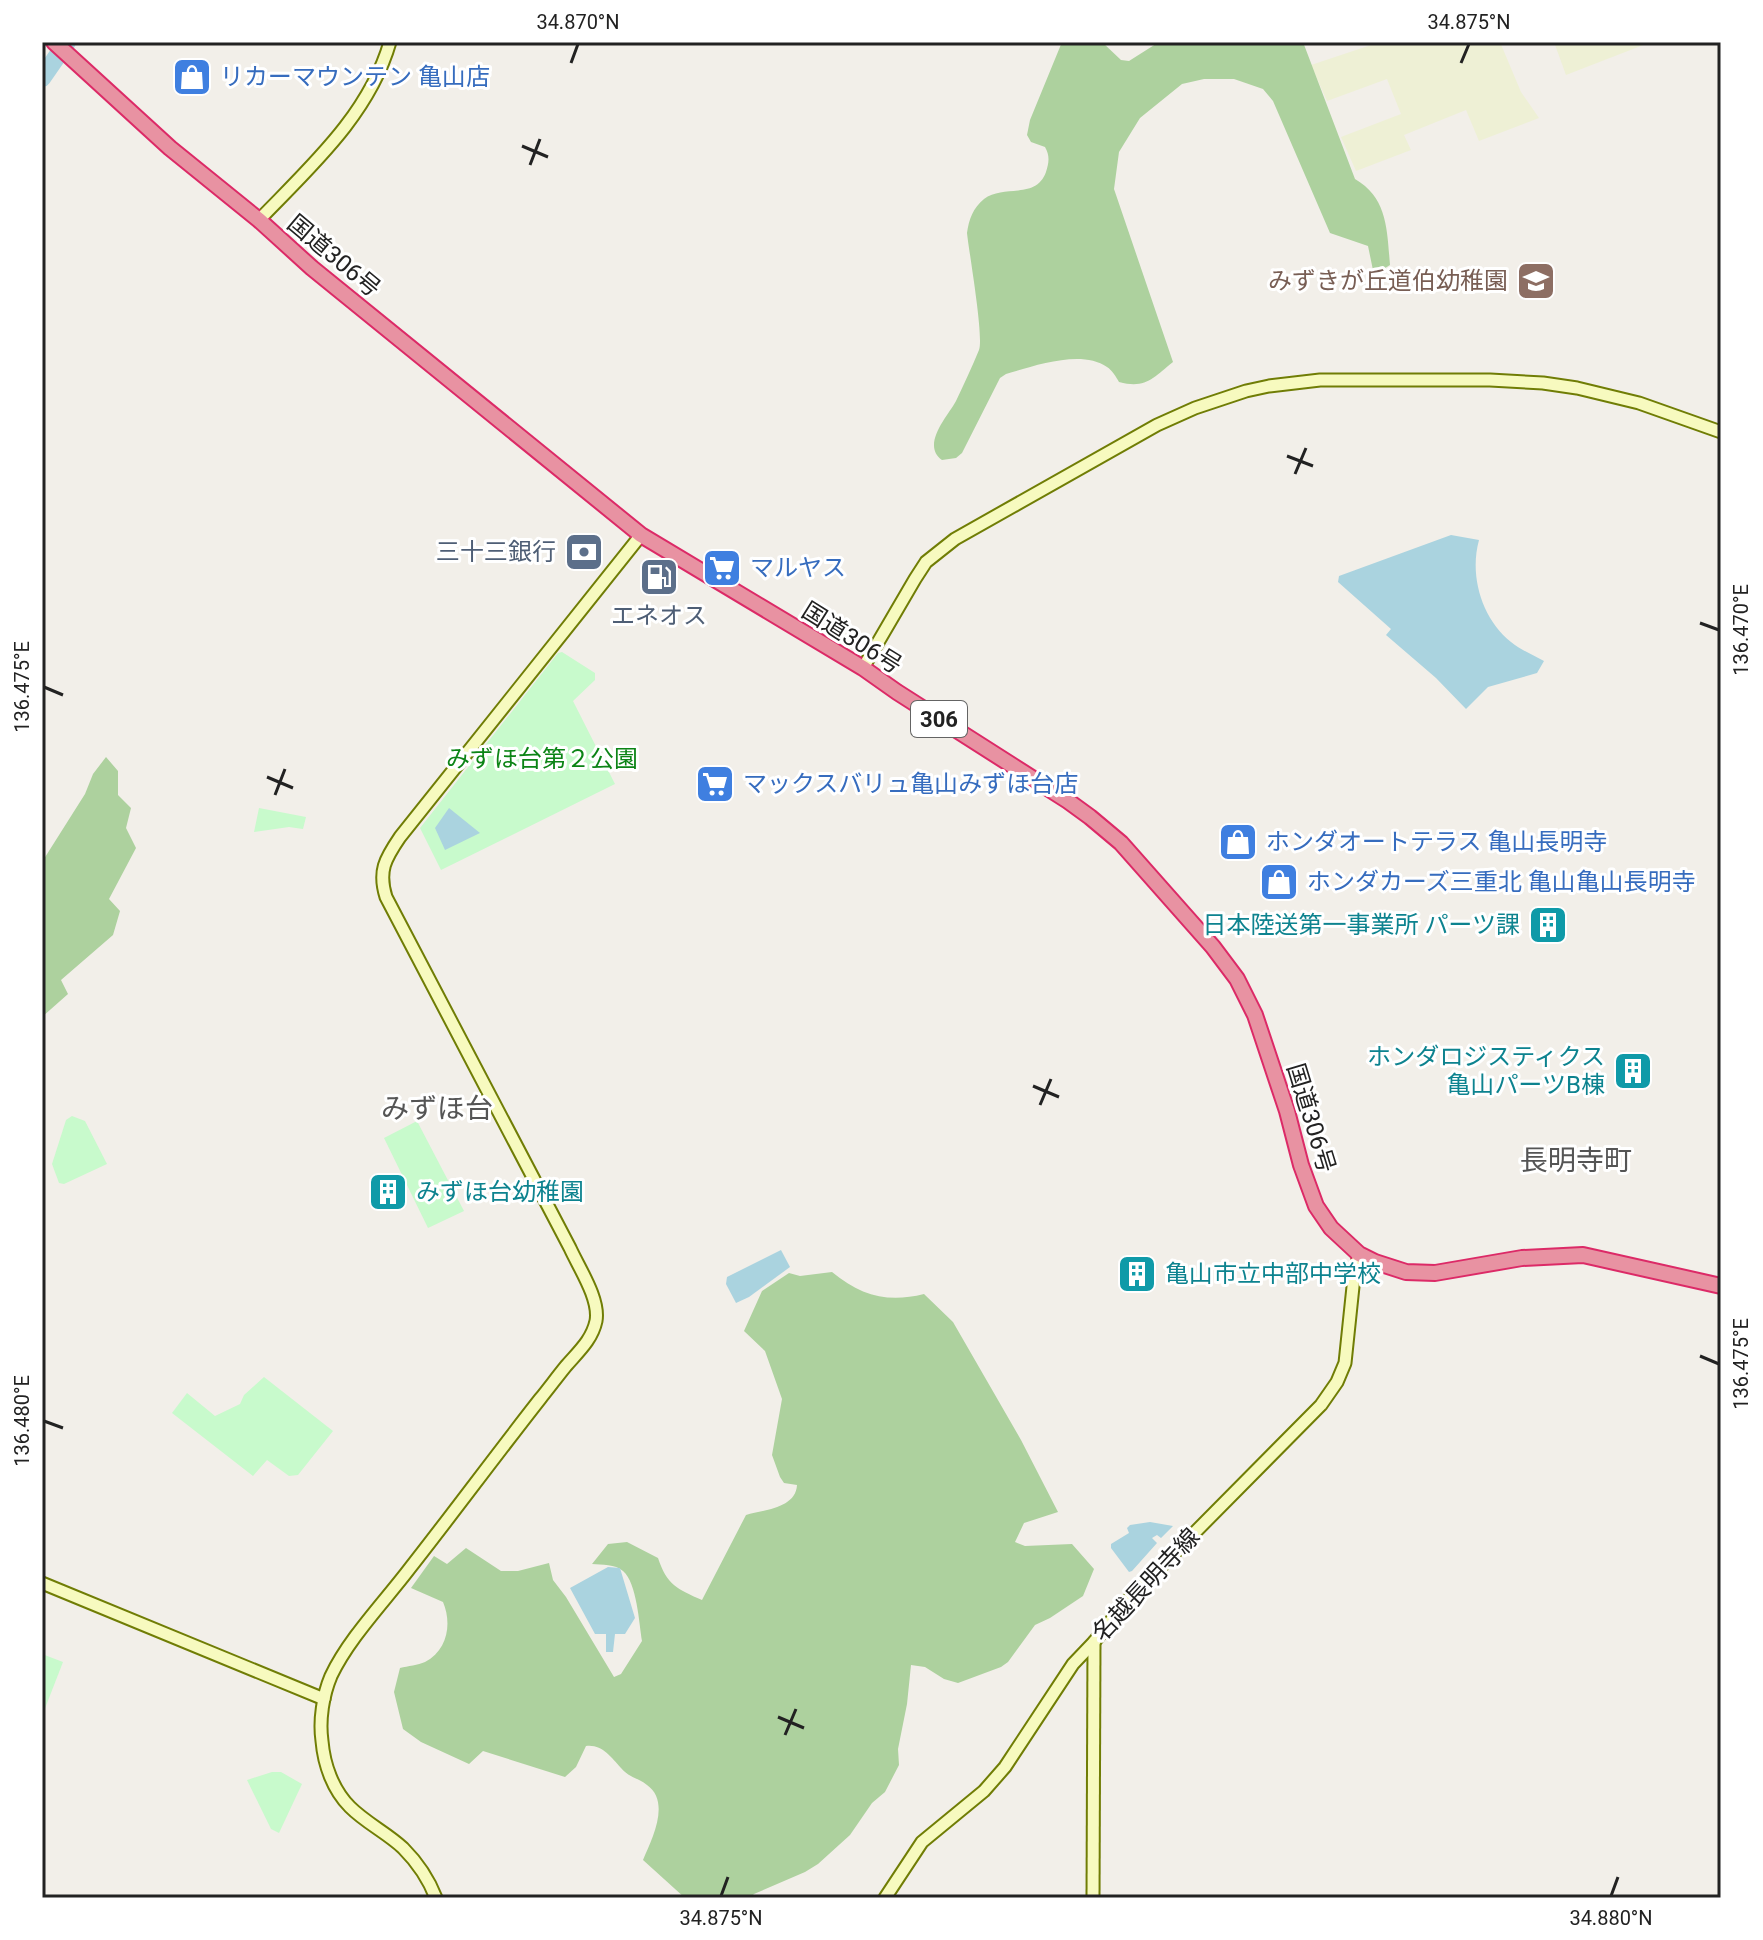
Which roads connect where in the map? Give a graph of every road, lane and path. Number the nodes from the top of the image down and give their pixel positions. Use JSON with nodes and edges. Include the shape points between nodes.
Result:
{"nodes":[{"id":1,"x":54,"y":42,"type":"edge"},
{"id":2,"x":390,"y":42,"type":"edge"},
{"id":3,"x":259,"y":220,"type":"junction"},
{"id":4,"x":1721,"y":432,"type":"edge"},
{"id":5,"x":641,"y":535,"type":"junction"},
{"id":6,"x":863,"y":668,"type":"junction"},
{"id":7,"x":1359,"y":1254,"type":"junction"},
{"id":8,"x":1721,"y":1286,"type":"edge"},
{"id":9,"x":42,"y":1583,"type":"edge"},
{"id":10,"x":1094,"y":1642,"type":"junction"},
{"id":11,"x":324,"y":1699,"type":"junction"},
{"id":12,"x":436,"y":1898,"type":"edge"},
{"id":13,"x":885,"y":1898,"type":"edge"},
{"id":14,"x":1093,"y":1898,"type":"edge"}],
"edges":[{"from":1,"to":3,"type":"highway","name":"国道306号","number":"306"},
{"from":2,"to":3,"type":"street","via":[[376,79],[351,119]]},
{"from":3,"to":5,"type":"highway","name":"国道306号","number":"306"},
{"from":4,"to":6,"type":"street","via":[[1639,403],[1543,383],[1320,380],[1246,391],[1157,425],[955,539],[926,562]]},
{"from":5,"to":6,"type":"highway","name":"国道306号","number":"306"},
{"from":5,"to":11,"type":"street","via":[[400,837],[382,873],[386,897],[593,1297],[595,1327],[348,1647]]},
{"from":6,"to":7,"type":"highway","name":"国道306号","number":"306","via":[[1090,817],[1121,843],[1213,947],[1255,1015],[1316,1206]]},
{"from":7,"to":8,"type":"highway","name":"国道306号","number":"306","via":[[1406,1272],[1435,1273],[1522,1258],[1583,1255]]},
{"from":7,"to":10,"type":"street","name":"名越長明寺線","via":[[1345,1363],[1332,1392],[1127,1601]]},
{"from":9,"to":11,"type":"street"},
{"from":10,"to":13,"type":"street","name":"名越長明寺線","via":[[1073,1664],[1005,1767],[922,1842]]},
{"from":10,"to":14,"type":"street"},
{"from":11,"to":12,"type":"street","via":[[322,1741],[335,1787],[351,1807],[413,1858]]}]}
